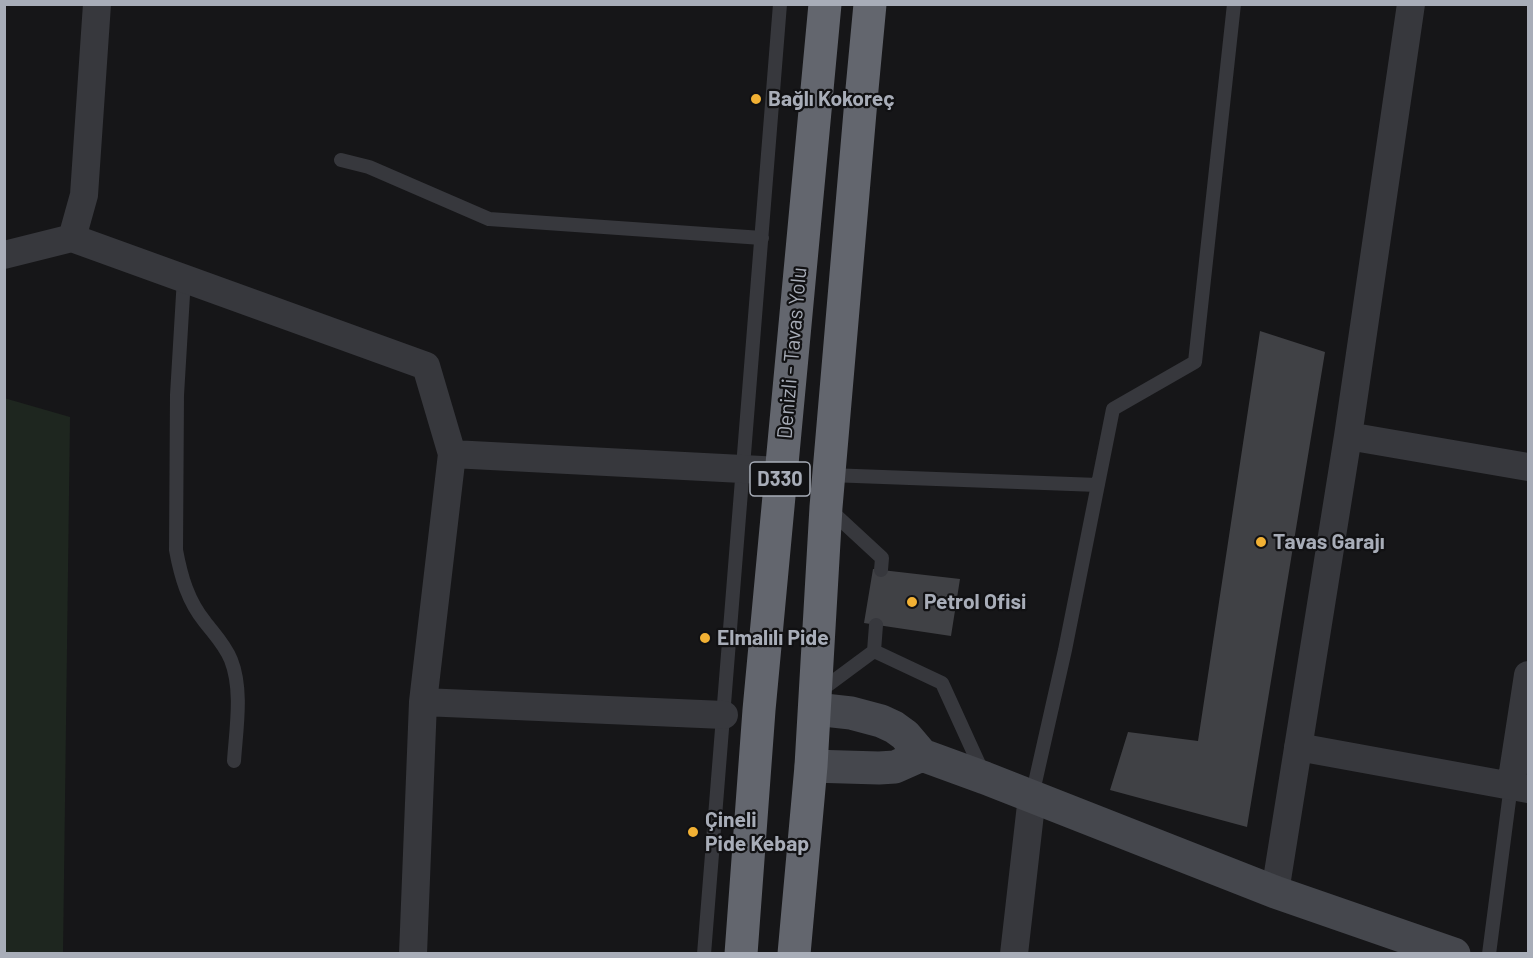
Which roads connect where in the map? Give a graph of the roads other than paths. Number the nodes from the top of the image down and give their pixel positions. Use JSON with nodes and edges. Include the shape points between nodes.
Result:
{"nodes":[{"id":1,"x":97,"y":4,"type":"edge"},
{"id":2,"x":780,"y":4,"type":"edge"},
{"id":3,"x":825,"y":4,"type":"edge"},
{"id":4,"x":870,"y":4,"type":"edge"},
{"id":5,"x":887,"y":4,"type":"edge"},
{"id":6,"x":1234,"y":4,"type":"edge"},
{"id":7,"x":1411,"y":4,"type":"edge"},
{"id":8,"x":861,"y":100,"type":"junction"},
{"id":9,"x":341,"y":160,"type":"dead end"},
{"id":10,"x":72,"y":238,"type":"junction"},
{"id":11,"x":762,"y":238,"type":"junction"},
{"id":12,"x":4,"y":255,"type":"edge"},
{"id":13,"x":184,"y":278,"type":"junction"},
{"id":14,"x":1348,"y":436,"type":"junction"},
{"id":15,"x":452,"y":454,"type":"junction"},
{"id":16,"x":1528,"y":467,"type":"edge"},
{"id":17,"x":743,"y":469,"type":"junction"},
{"id":18,"x":781,"y":471,"type":"junction"},
{"id":19,"x":1098,"y":484,"type":"junction"},
{"id":20,"x":828,"y":491,"type":"junction"},
{"id":21,"x":881,"y":570,"type":"dead end"},
{"id":22,"x":876,"y":625,"type":"dead end"},
{"id":23,"x":874,"y":651,"type":"junction"},
{"id":24,"x":1528,"y":675,"type":"edge"},
{"id":25,"x":815,"y":701,"type":"junction"},
{"id":26,"x":423,"y":702,"type":"junction"},
{"id":27,"x":724,"y":716,"type":"junction"},
{"id":28,"x":1298,"y":747,"type":"junction"},
{"id":29,"x":922,"y":755,"type":"junction"},
{"id":30,"x":234,"y":761,"type":"dead end"},
{"id":31,"x":811,"y":766,"type":"junction"},
{"id":32,"x":986,"y":778,"type":"junction"},
{"id":33,"x":1520,"y":787,"type":"edge"},
{"id":34,"x":1032,"y":796,"type":"junction"},
{"id":35,"x":1275,"y":892,"type":"junction"},
{"id":36,"x":413,"y":954,"type":"edge"},
{"id":37,"x":704,"y":954,"type":"edge"},
{"id":38,"x":741,"y":954,"type":"edge"},
{"id":39,"x":794,"y":954,"type":"edge"},
{"id":40,"x":1014,"y":954,"type":"edge"},
{"id":41,"x":1454,"y":954,"type":"edge"},
{"id":42,"x":1489,"y":954,"type":"edge"}],
"edges":[{"from":1,"to":10,"type":"street","via":[[84,195]]},
{"from":2,"to":11,"type":"lane"},
{"from":3,"to":18,"type":"highway","name":"Denizli - Tavas Yolu","number":"D330"},
{"from":4,"to":8,"type":"highway","number":"D330"},
{"from":5,"to":8,"type":"highway"},
{"from":6,"to":19,"type":"lane","via":[[1195,362],[1113,409]]},
{"from":7,"to":14,"type":"street"},
{"from":8,"to":20,"type":"highway","number":"D330"},
{"from":9,"to":11,"type":"lane","via":[[489,219]]},
{"from":10,"to":12,"type":"street"},
{"from":10,"to":13,"type":"street"},
{"from":11,"to":17,"type":"lane"},
{"from":13,"to":15,"type":"street","via":[[426,366]]},
{"from":13,"to":30,"type":"lane","via":[[177,395],[176,550],[194,607],[225,648],[235,674]]},
{"from":14,"to":16,"type":"street"},
{"from":14,"to":28,"type":"street"},
{"from":15,"to":17,"type":"street"},
{"from":15,"to":26,"type":"street"},
{"from":17,"to":18,"type":"street"},
{"from":17,"to":27,"type":"lane"},
{"from":18,"to":38,"type":"highway","name":"Denizli - Tavas Yolu","number":"D330"},
{"from":19,"to":20,"type":"lane"},
{"from":19,"to":34,"type":"lane"},
{"from":20,"to":21,"type":"lane","via":[[882,558]]},
{"from":20,"to":25,"type":"highway","number":"D330"},
{"from":22,"to":23,"type":"lane"},
{"from":23,"to":25,"type":"lane"},
{"from":23,"to":32,"type":"lane","via":[[942,683]]},
{"from":24,"to":33,"type":"street"},
{"from":25,"to":29,"type":"street","via":[[894,727]]},
{"from":25,"to":31,"type":"highway","number":"D330"},
{"from":26,"to":27,"type":"street"},
{"from":26,"to":36,"type":"street"},
{"from":27,"to":37,"type":"lane"},
{"from":28,"to":33,"type":"street"},
{"from":28,"to":35,"type":"street"},
{"from":29,"to":31,"type":"street","via":[[895,767]]},
{"from":29,"to":32,"type":"street"},
{"from":31,"to":39,"type":"highway","number":"D330"},
{"from":32,"to":34,"type":"street"},
{"from":33,"to":42,"type":"lane"},
{"from":34,"to":35,"type":"street"},
{"from":34,"to":40,"type":"street"},
{"from":35,"to":41,"type":"street"}]}
